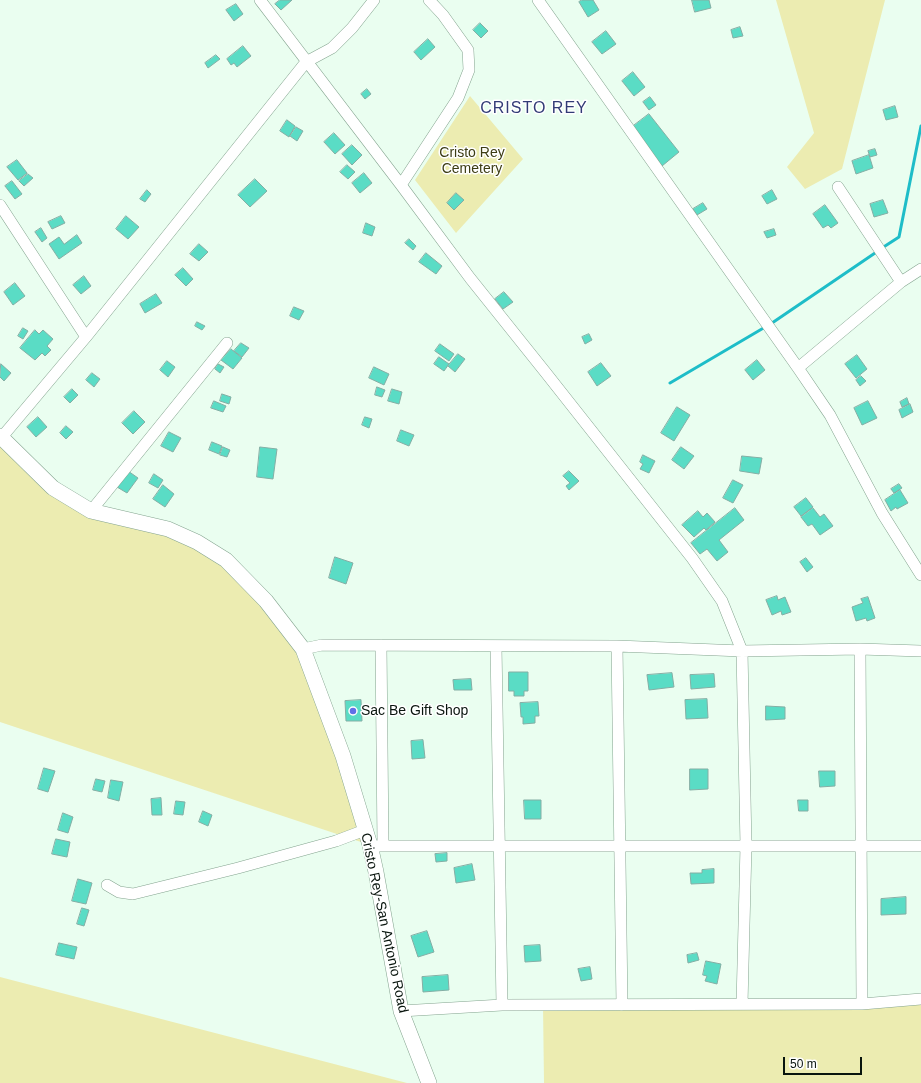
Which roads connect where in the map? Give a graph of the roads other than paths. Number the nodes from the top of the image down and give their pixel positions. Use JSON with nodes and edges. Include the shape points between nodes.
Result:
{"nodes":[{"id":1,"x":260,"y":0,"type":"edge"},
{"id":2,"x":374,"y":0,"type":"edge"},
{"id":3,"x":429,"y":0,"type":"edge"},
{"id":4,"x":538,"y":0,"type":"edge"},
{"id":5,"x":306,"y":62,"type":"junction"},
{"id":6,"x":401,"y":185,"type":"junction"},
{"id":7,"x":838,"y":187,"type":"dead end"},
{"id":8,"x":0,"y":205,"type":"edge"},
{"id":9,"x":921,"y":269,"type":"edge"},
{"id":10,"x":901,"y":282,"type":"junction"},
{"id":11,"x":86,"y":337,"type":"junction"},
{"id":12,"x":227,"y":343,"type":"dead end"},
{"id":13,"x":798,"y":368,"type":"junction"},
{"id":14,"x":1,"y":437,"type":"edge"},
{"id":15,"x":91,"y":510,"type":"junction"},
{"id":16,"x":921,"y":575,"type":"edge"},
{"id":17,"x":381,"y":645,"type":"junction"},
{"id":18,"x":496,"y":646,"type":"junction"},
{"id":19,"x":617,"y":646,"type":"junction"},
{"id":20,"x":303,"y":649,"type":"junction"},
{"id":21,"x":860,"y":649,"type":"junction"},
{"id":22,"x":742,"y":651,"type":"junction"},
{"id":23,"x":921,"y":651,"type":"edge"},
{"id":24,"x":365,"y":830,"type":"junction"},
{"id":25,"x":376,"y":846,"type":"junction"},
{"id":26,"x":498,"y":846,"type":"junction"},
{"id":27,"x":621,"y":846,"type":"junction"},
{"id":28,"x":746,"y":846,"type":"junction"},
{"id":29,"x":861,"y":846,"type":"junction"},
{"id":30,"x":921,"y":846,"type":"edge"},
{"id":31,"x":107,"y":885,"type":"dead end"},
{"id":32,"x":921,"y":999,"type":"edge"},
{"id":33,"x":622,"y":1004,"type":"junction"},
{"id":34,"x":742,"y":1004,"type":"junction"},
{"id":35,"x":862,"y":1004,"type":"junction"},
{"id":36,"x":502,"y":1005,"type":"junction"},
{"id":37,"x":401,"y":1012,"type":"junction"},
{"id":38,"x":429,"y":1083,"type":"edge"}],
"edges":[{"from":1,"to":5,"type":"street"},
{"from":2,"to":5,"type":"street","via":[[332,48]]},
{"from":3,"to":6,"type":"street","via":[[468,50],[470,70],[458,98]]},
{"from":4,"to":13,"type":"street"},
{"from":5,"to":6,"type":"street"},
{"from":5,"to":11,"type":"street"},
{"from":6,"to":22,"type":"street","via":[[470,278],[692,558],[722,602]]},
{"from":7,"to":10,"type":"street"},
{"from":8,"to":11,"type":"street"},
{"from":9,"to":10,"type":"street"},
{"from":10,"to":13,"type":"street"},
{"from":11,"to":14,"type":"street"},
{"from":12,"to":15,"type":"street"},
{"from":13,"to":16,"type":"street","via":[[830,416],[882,513]]},
{"from":14,"to":15,"type":"main road","name":"Cristo Rey-San Antonio Road","via":[[53,488]]},
{"from":15,"to":20,"type":"main road","name":"Cristo Rey-San Antonio Road","via":[[168,529],[197,542],[226,560],[266,601]]},
{"from":17,"to":18,"type":"street"},
{"from":17,"to":20,"type":"street","via":[[322,645]]},
{"from":17,"to":25,"type":"street"},
{"from":18,"to":19,"type":"street"},
{"from":18,"to":26,"type":"street"},
{"from":19,"to":22,"type":"street"},
{"from":19,"to":27,"type":"street"},
{"from":20,"to":24,"type":"main road","name":"Cristo Rey-San Antonio Road","via":[[343,756]]},
{"from":21,"to":22,"type":"street"},
{"from":21,"to":23,"type":"street"},
{"from":21,"to":29,"type":"street"},
{"from":22,"to":28,"type":"street"},
{"from":24,"to":25,"type":"main road","name":"Cristo Rey-San Antonio Road"},
{"from":24,"to":31,"type":"street","via":[[291,854],[133,894],[119,892]]},
{"from":25,"to":26,"type":"street"},
{"from":25,"to":37,"type":"main road","name":"Cristo Rey-San Antonio Road","via":[[376,872]]},
{"from":26,"to":27,"type":"street"},
{"from":26,"to":36,"type":"street"},
{"from":27,"to":28,"type":"street"},
{"from":27,"to":33,"type":"street"},
{"from":28,"to":29,"type":"street"},
{"from":28,"to":34,"type":"street"},
{"from":29,"to":30,"type":"street"},
{"from":29,"to":35,"type":"street"},
{"from":32,"to":35,"type":"street"},
{"from":33,"to":34,"type":"street"},
{"from":33,"to":36,"type":"street"},
{"from":34,"to":35,"type":"street"},
{"from":36,"to":37,"type":"street"},
{"from":37,"to":38,"type":"main road","name":"Cristo Rey-San Antonio Road"}]}
